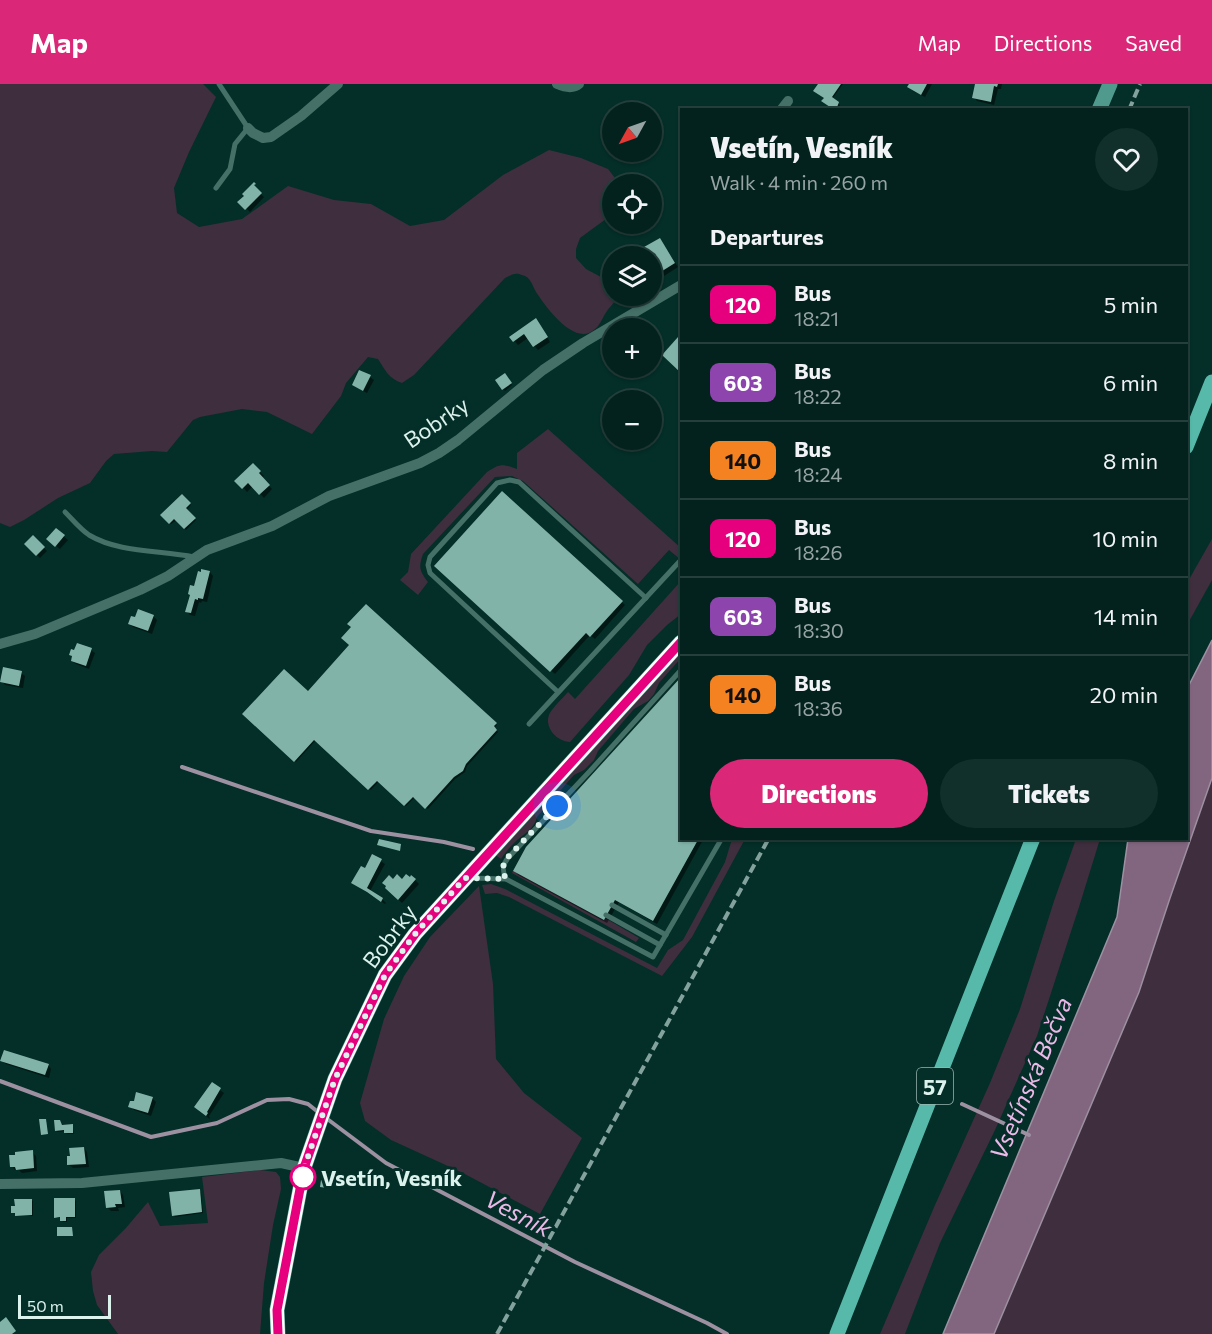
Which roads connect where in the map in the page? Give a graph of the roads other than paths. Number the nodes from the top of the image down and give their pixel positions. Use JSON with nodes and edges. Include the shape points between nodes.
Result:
{"nodes":[{"id":1,"x":219,"y":84,"type":"edge"},
{"id":2,"x":338,"y":84,"type":"edge"},
{"id":3,"x":558,"y":84,"type":"edge"},
{"id":4,"x":1110,"y":84,"type":"edge"},
{"id":5,"x":578,"y":85,"type":"edge"},
{"id":6,"x":1100,"y":108,"type":"edge"},
{"id":7,"x":248,"y":128,"type":"junction"},
{"id":8,"x":216,"y":188,"type":"dead end"},
{"id":9,"x":680,"y":286,"type":"edge"},
{"id":10,"x":1212,"y":382,"type":"edge"},
{"id":11,"x":1188,"y":442,"type":"edge"},
{"id":12,"x":65,"y":512,"type":"dead end"},
{"id":13,"x":194,"y":557,"type":"junction"},
{"id":14,"x":679,"y":562,"type":"dead end"},
{"id":15,"x":646,"y":598,"type":"junction"},
{"id":16,"x":680,"y":643,"type":"edge"},
{"id":17,"x":0,"y":644,"type":"edge"},
{"id":18,"x":680,"y":671,"type":"edge"},
{"id":19,"x":558,"y":692,"type":"junction"},
{"id":20,"x":529,"y":724,"type":"dead end"},
{"id":21,"x":721,"y":840,"type":"edge"},
{"id":22,"x":1032,"y":840,"type":"edge"},
{"id":23,"x":465,"y":878,"type":"junction"},
{"id":24,"x":506,"y":879,"type":"junction"},
{"id":25,"x":612,"y":905,"type":"dead end"},
{"id":26,"x":606,"y":915,"type":"dead end"},
{"id":27,"x":666,"y":935,"type":"junction"},
{"id":28,"x":660,"y":945,"type":"junction"},
{"id":29,"x":304,"y":1168,"type":"junction"},
{"id":30,"x":0,"y":1184,"type":"edge"},
{"id":31,"x":278,"y":1334,"type":"edge"},
{"id":32,"x":837,"y":1334,"type":"edge"}],
"edges":[{"from":1,"to":7,"type":"lane"},
{"from":2,"to":7,"type":"street","via":[[271,137],[263,138]]},
{"from":3,"to":5,"type":"street"},
{"from":4,"to":6,"type":"street"},
{"from":7,"to":8,"type":"lane","via":[[235,144],[230,169]]},
{"from":9,"to":13,"type":"street","name":"Bobrky","via":[[543,370],[439,453],[329,496],[272,526]]},
{"from":10,"to":11,"type":"main road"},
{"from":12,"to":13,"type":"lane","via":[[87,534],[102,541]]},
{"from":13,"to":17,"type":"street","name":"Bobrky","via":[[141,590],[35,634]]},
{"from":14,"to":15,"type":"lane"},
{"from":15,"to":19,"type":"lane"},
{"from":15,"to":19,"type":"lane","via":[[519,483],[497,483],[430,557],[430,573]]},
{"from":16,"to":23,"type":"street","name":"Bobrky"},
{"from":18,"to":24,"type":"lane","via":[[507,858],[503,864]]},
{"from":19,"to":20,"type":"lane"},
{"from":21,"to":27,"type":"lane"},
{"from":22,"to":32,"type":"main road","number":"57"},
{"from":23,"to":24,"type":"lane"},
{"from":23,"to":29,"type":"street","name":"Bobrky","via":[[385,975],[335,1079]]},
{"from":24,"to":28,"type":"lane","via":[[653,957]]},
{"from":25,"to":27,"type":"lane"},
{"from":26,"to":28,"type":"lane"},
{"from":27,"to":28,"type":"lane"},
{"from":29,"to":30,"type":"street","via":[[281,1163],[82,1183]]},
{"from":29,"to":31,"type":"street","name":"Bobrky","via":[[277,1310]]}]}
